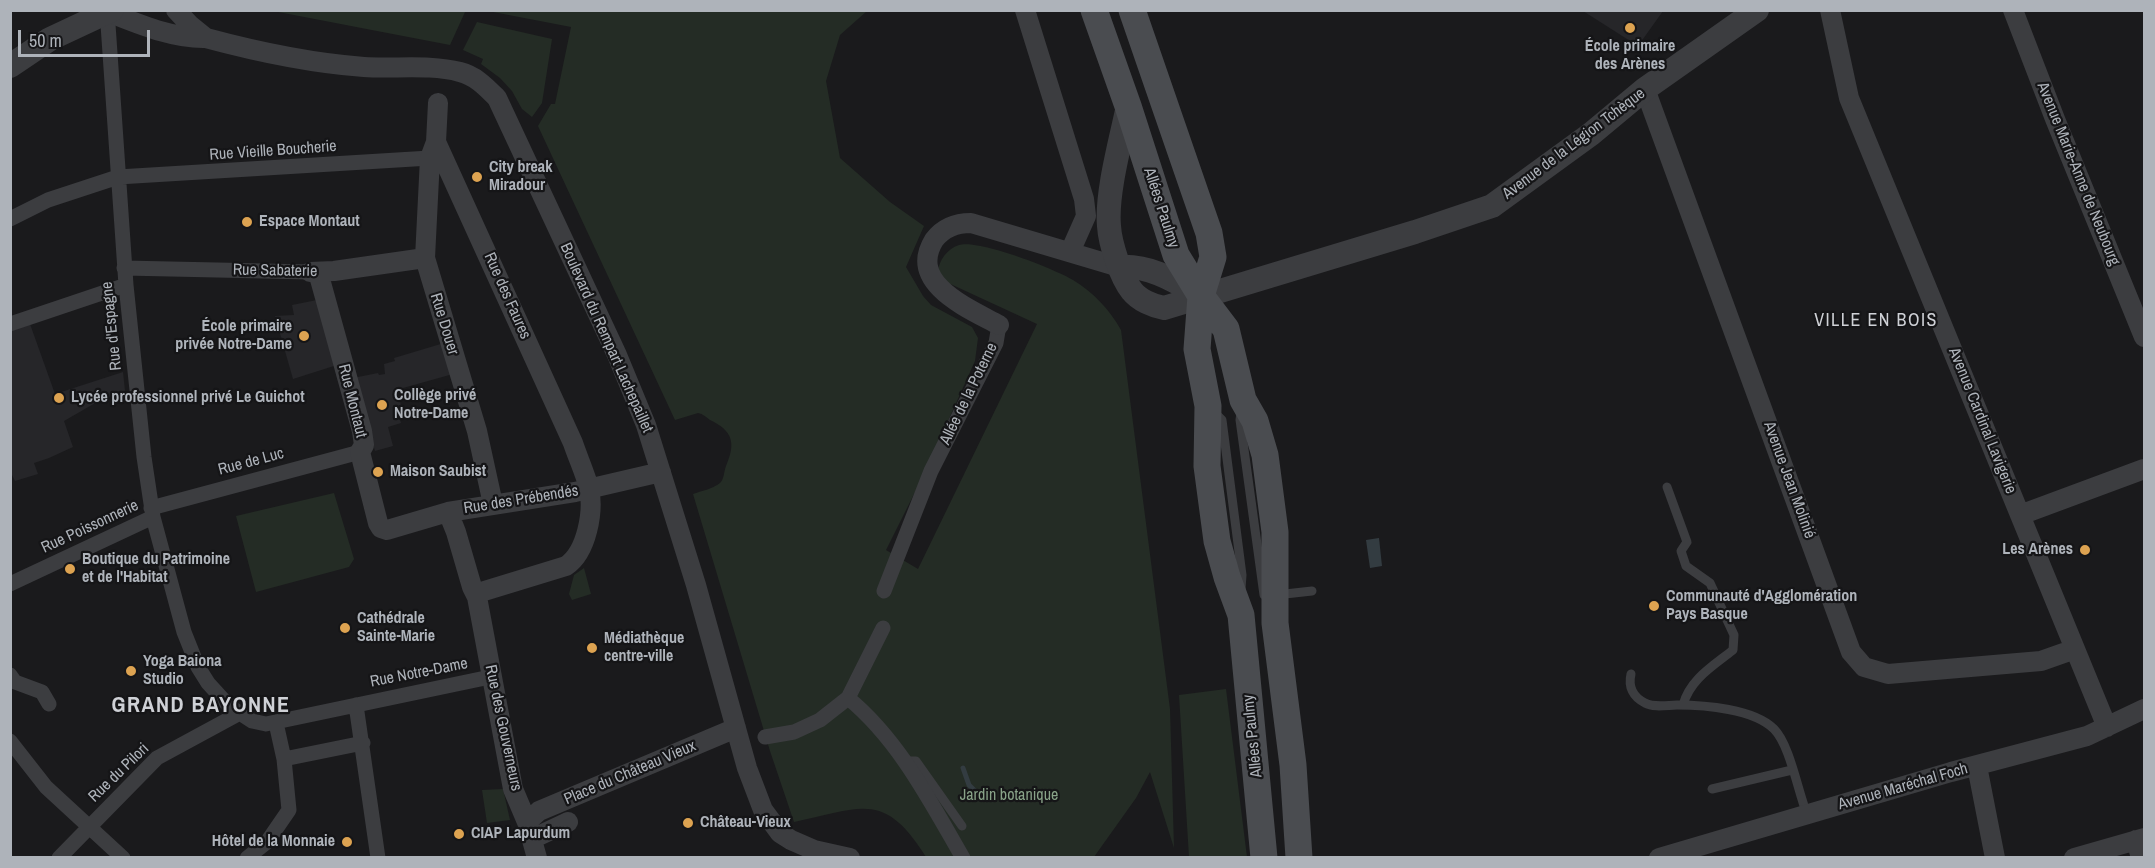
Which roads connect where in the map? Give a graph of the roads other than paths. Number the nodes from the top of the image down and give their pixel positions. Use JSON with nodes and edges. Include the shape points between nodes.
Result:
{"nodes":[{"id":1,"x":1025,"y":10,"type":"edge"},
{"id":2,"x":1094,"y":10,"type":"edge"},
{"id":3,"x":1131,"y":10,"type":"edge"},
{"id":4,"x":1757,"y":10,"type":"edge"},
{"id":5,"x":1830,"y":10,"type":"edge"},
{"id":6,"x":2013,"y":10,"type":"edge"},
{"id":7,"x":109,"y":11,"type":"edge"},
{"id":8,"x":163,"y":18,"type":"edge"},
{"id":9,"x":207,"y":38,"type":"junction"},
{"id":10,"x":10,"y":66,"type":"edge"},
{"id":11,"x":439,"y":69,"type":"junction"},
{"id":12,"x":1645,"y":89,"type":"junction"},
{"id":13,"x":1128,"y":106,"type":"junction"},
{"id":14,"x":433,"y":150,"type":"junction"},
{"id":15,"x":118,"y":177,"type":"junction"},
{"id":16,"x":10,"y":219,"type":"edge"},
{"id":17,"x":1108,"y":226,"type":"junction"},
{"id":18,"x":1068,"y":248,"type":"junction"},
{"id":19,"x":424,"y":258,"type":"junction"},
{"id":20,"x":1119,"y":267,"type":"junction"},
{"id":21,"x":124,"y":268,"type":"junction"},
{"id":22,"x":314,"y":272,"type":"junction"},
{"id":23,"x":126,"y":285,"type":"junction"},
{"id":24,"x":1201,"y":296,"type":"junction"},
{"id":25,"x":10,"y":324,"type":"edge"},
{"id":26,"x":999,"y":326,"type":"joint"},
{"id":27,"x":2145,"y":337,"type":"edge"},
{"id":28,"x":1243,"y":400,"type":"junction"},
{"id":29,"x":360,"y":452,"type":"junction"},
{"id":30,"x":2145,"y":469,"type":"edge"},
{"id":31,"x":661,"y":472,"type":"junction"},
{"id":32,"x":1666,"y":487,"type":"dead end"},
{"id":33,"x":589,"y":489,"type":"junction"},
{"id":34,"x":493,"y":504,"type":"junction"},
{"id":35,"x":152,"y":512,"type":"junction"},
{"id":36,"x":448,"y":512,"type":"junction"},
{"id":37,"x":2020,"y":515,"type":"junction"},
{"id":38,"x":381,"y":528,"type":"joint"},
{"id":39,"x":10,"y":584,"type":"edge"},
{"id":40,"x":884,"y":591,"type":"dead end"},
{"id":41,"x":1312,"y":591,"type":"dead end"},
{"id":42,"x":1276,"y":596,"type":"junction"},
{"id":43,"x":477,"y":597,"type":"junction"},
{"id":44,"x":1275,"y":623,"type":"junction"},
{"id":45,"x":884,"y":628,"type":"dead end"},
{"id":46,"x":2075,"y":650,"type":"junction"},
{"id":47,"x":1631,"y":674,"type":"dead end"},
{"id":48,"x":10,"y":675,"type":"edge"},
{"id":49,"x":490,"y":677,"type":"junction"},
{"id":50,"x":45,"y":693,"type":"dead end"},
{"id":51,"x":848,"y":698,"type":"junction"},
{"id":52,"x":356,"y":705,"type":"junction"},
{"id":53,"x":1683,"y":705,"type":"junction"},
{"id":54,"x":2145,"y":709,"type":"edge"},
{"id":55,"x":240,"y":713,"type":"junction"},
{"id":56,"x":276,"y":723,"type":"junction"},
{"id":57,"x":2107,"y":727,"type":"junction"},
{"id":58,"x":736,"y":728,"type":"junction"},
{"id":59,"x":765,"y":737,"type":"dead end"},
{"id":60,"x":10,"y":741,"type":"edge"},
{"id":61,"x":363,"y":743,"type":"junction"},
{"id":62,"x":284,"y":759,"type":"junction"},
{"id":63,"x":905,"y":761,"type":"junction"},
{"id":64,"x":1977,"y":766,"type":"junction"},
{"id":65,"x":1792,"y":770,"type":"junction"},
{"id":66,"x":1712,"y":789,"type":"dead end"},
{"id":67,"x":1806,"y":814,"type":"junction"},
{"id":68,"x":568,"y":822,"type":"dead end"},
{"id":69,"x":962,"y":826,"type":"dead end"},
{"id":70,"x":90,"y":827,"type":"junction"},
{"id":71,"x":532,"y":839,"type":"edge"},
{"id":72,"x":2141,"y":845,"type":"edge"},
{"id":73,"x":59,"y":858,"type":"edge"},
{"id":74,"x":123,"y":858,"type":"edge"},
{"id":75,"x":247,"y":858,"type":"edge"},
{"id":76,"x":378,"y":858,"type":"edge"},
{"id":77,"x":850,"y":858,"type":"edge"},
{"id":78,"x":963,"y":858,"type":"edge"},
{"id":79,"x":1264,"y":858,"type":"edge"},
{"id":80,"x":1299,"y":858,"type":"edge"},
{"id":81,"x":1659,"y":858,"type":"edge"},
{"id":82,"x":1995,"y":858,"type":"edge"},
{"id":83,"x":2074,"y":858,"type":"edge"}],
"edges":[{"from":1,"to":18,"type":"street","via":[[1084,199],[1086,216]]},
{"from":2,"to":13,"type":"main road","name":"Allées Paulmy"},
{"from":3,"to":24,"type":"main road","via":[[1209,233],[1213,257]]},
{"from":4,"to":12,"type":"street","name":"Avenue de la Légion Tchèque"},
{"from":5,"to":37,"type":"street","name":"Avenue Cardinal Lavigerie","via":[[1849,98]]},
{"from":6,"to":27,"type":"street","name":"Avenue Marie-Anne de Neubourg"},
{"from":7,"to":8,"type":"street","name":"Boulevard du Rempart Lachepaillet"},
{"from":7,"to":10,"type":"street","via":[[50,39]]},
{"from":7,"to":15,"type":"street","name":"Rue d'Espagne"},
{"from":8,"to":9,"type":"street","name":"Boulevard du Rempart Lachepaillet","via":[[190,25]]},
{"from":8,"to":9,"type":"street","name":"Boulevard du Rempart Lachepaillet","via":[[191,39]]},
{"from":9,"to":11,"type":"street","name":"Boulevard du Rempart Lachepaillet","via":[[322,63]]},
{"from":11,"to":14,"type":"street","name":"Rue des Faures"},
{"from":11,"to":31,"type":"street","name":"Boulevard du Rempart Lachepaillet","via":[[476,79],[504,110],[617,354]]},
{"from":12,"to":24,"type":"street","name":"Avenue de la Légion Tchèque","via":[[1492,206]]},
{"from":12,"to":46,"type":"street","name":"Avenue Jean Molinié","via":[[1851,652],[1864,667],[1888,674],[2041,661]]},
{"from":13,"to":17,"type":"street"},
{"from":13,"to":24,"type":"main road","name":"Allées Paulmy","via":[[1176,255]]},
{"from":14,"to":15,"type":"street","name":"Rue Vieille Boucherie"},
{"from":14,"to":19,"type":"street","name":"Rue Douer"},
{"from":14,"to":33,"type":"street","name":"Rue des Faures","via":[[573,443]]},
{"from":15,"to":16,"type":"street","name":"Rue Vieille Boucherie","via":[[48,200]]},
{"from":15,"to":21,"type":"street","name":"Rue d'Espagne"},
{"from":17,"to":18,"type":"street"},
{"from":17,"to":20,"type":"street"},
{"from":18,"to":20,"type":"street","name":"Allée de la Poterne"},
{"from":18,"to":26,"type":"street","name":"Allée de la Poterne","via":[[971,223],[960,223],[938,235],[928,260],[936,286]]},
{"from":19,"to":22,"type":"street","name":"Rue Sabaterie"},
{"from":19,"to":34,"type":"street","name":"Rue Douer","via":[[477,430]]},
{"from":20,"to":24,"type":"street","name":"Allée de la Poterne","via":[[1157,272]]},
{"from":21,"to":22,"type":"street","name":"Rue Sabaterie"},
{"from":21,"to":23,"type":"street","name":"Rue d'Espagne"},
{"from":22,"to":29,"type":"street","name":"Rue Montaut","via":[[362,431],[364,445]]},
{"from":23,"to":25,"type":"street"},
{"from":23,"to":35,"type":"street","name":"Rue d'Espagne"},
{"from":24,"to":28,"type":"main road","via":[[1226,330]]},
{"from":24,"to":79,"type":"main road","name":"Allées Paulmy","via":[[1197,350],[1208,406],[1207,466],[1217,541],[1241,615]]},
{"from":26,"to":40,"type":"street","name":"Allée de la Poterne","via":[[996,343],[931,471]]},
{"from":28,"to":42,"type":"main road","via":[[1255,421],[1265,455],[1275,532]]},
{"from":28,"to":44,"type":"lane","via":[[1240,420],[1262,592]]},
{"from":29,"to":35,"type":"street","name":"Rue de Luc"},
{"from":29,"to":38,"type":"street","name":"Rue Montaut"},
{"from":30,"to":37,"type":"street"},
{"from":31,"to":33,"type":"street","name":"Rue des Prébendés"},
{"from":31,"to":58,"type":"street","name":"Boulevard du Rempart Lachepaillet"},
{"from":32,"to":53,"type":"lane","via":[[1687,542],[1681,551],[1686,566],[1710,583],[1734,635],[1733,650],[1692,684]]},
{"from":33,"to":34,"type":"street","name":"Rue des Prébendés"},
{"from":33,"to":43,"type":"street","name":"Rue des Faures","via":[[589,520],[573,562],[481,592]]},
{"from":34,"to":36,"type":"street","name":"Rue des Prébendés"},
{"from":35,"to":39,"type":"street","name":"Rue Poissonnerie"},
{"from":35,"to":55,"type":"street","name":"Rue d'Espagne","via":[[190,651],[208,683]]},
{"from":36,"to":38,"type":"street","name":"Rue des Prébendés","via":[[387,530]]},
{"from":36,"to":43,"type":"street","name":"Rue des Gouverneurs"},
{"from":37,"to":46,"type":"street","name":"Avenue Cardinal Lavigerie"},
{"from":41,"to":42,"type":"lane"},
{"from":42,"to":44,"type":"main road"},
{"from":43,"to":49,"type":"street","name":"Rue des Gouverneurs"},
{"from":44,"to":80,"type":"main road","via":[[1293,765]]},
{"from":45,"to":51,"type":"street"},
{"from":46,"to":57,"type":"street","name":"Avenue Cardinal Lavigerie"},
{"from":47,"to":53,"type":"lane","via":[[1630,688],[1648,705]]},
{"from":48,"to":50,"type":"street","via":[[15,682]]},
{"from":49,"to":52,"type":"street","name":"Rue Notre-Dame"},
{"from":49,"to":71,"type":"street","name":"Rue des Gouverneurs","via":[[513,789]]},
{"from":51,"to":59,"type":"street","via":[[820,720],[794,732]]},
{"from":51,"to":63,"type":"street","via":[[866,713]]},
{"from":52,"to":56,"type":"street","name":"Rue Notre-Dame"},
{"from":52,"to":61,"type":"street"},
{"from":53,"to":65,"type":"lane","via":[[1762,719],[1775,730],[1785,747]]},
{"from":54,"to":57,"type":"street","name":"Avenue Maréchal Foch"},
{"from":55,"to":56,"type":"street","name":"Rue d'Espagne","via":[[266,724]]},
{"from":55,"to":70,"type":"street","name":"Rue du Pilori","via":[[157,758]]},
{"from":56,"to":62,"type":"street"},
{"from":57,"to":64,"type":"street","name":"Avenue Maréchal Foch"},
{"from":58,"to":71,"type":"street","name":"Place du Château Vieux","via":[[539,812]]},
{"from":58,"to":77,"type":"street","name":"Boulevard du Rempart Lachepaillet","via":[[758,799],[780,833],[808,848]]},
{"from":60,"to":70,"type":"street","via":[[46,787]]},
{"from":61,"to":62,"type":"street"},
{"from":61,"to":76,"type":"street"},
{"from":62,"to":75,"type":"street","via":[[289,810],[267,842]]},
{"from":63,"to":69,"type":"lane","via":[[916,761]]},
{"from":63,"to":78,"type":"street"},
{"from":64,"to":67,"type":"street","name":"Avenue Maréchal Foch"},
{"from":64,"to":82,"type":"street"},
{"from":65,"to":66,"type":"lane"},
{"from":65,"to":67,"type":"lane"},
{"from":67,"to":81,"type":"street","name":"Avenue Maréchal Foch"},
{"from":68,"to":71,"type":"street"},
{"from":70,"to":73,"type":"street","name":"Rue du Pilori"},
{"from":70,"to":74,"type":"street"},
{"from":72,"to":83,"type":"street"}]}
